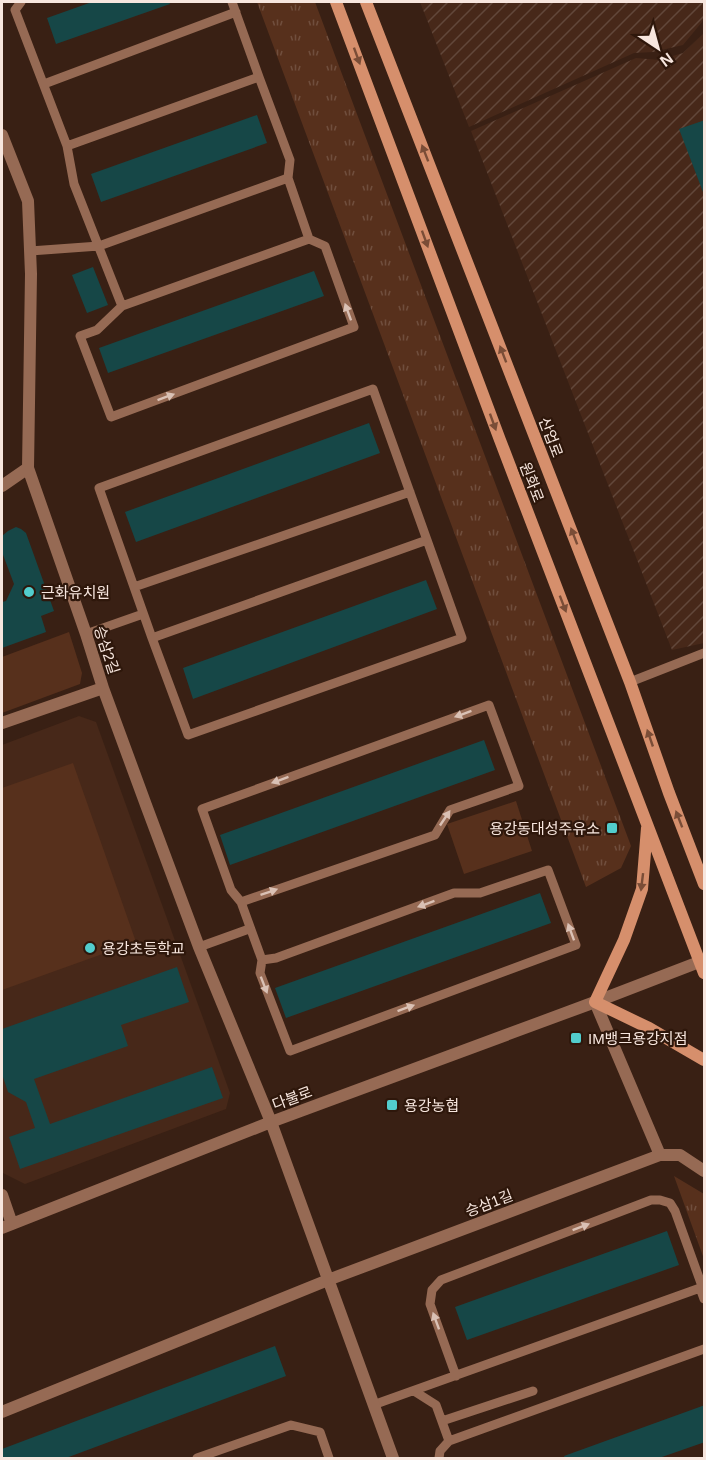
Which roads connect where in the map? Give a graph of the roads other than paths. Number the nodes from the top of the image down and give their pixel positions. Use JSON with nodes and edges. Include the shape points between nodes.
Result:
{"nodes":[{"id":1,"x":232,"y":2,"type":"edge"},
{"id":2,"x":336,"y":2,"type":"edge"},
{"id":3,"x":366,"y":2,"type":"edge"},
{"id":4,"x":18,"y":6,"type":"edge"},
{"id":5,"x":236,"y":12,"type":"junction"},
{"id":6,"x":259,"y":77,"type":"junction"},
{"id":7,"x":44,"y":84,"type":"junction"},
{"id":8,"x":2,"y":135,"type":"edge"},
{"id":9,"x":67,"y":146,"type":"junction"},
{"id":10,"x":288,"y":178,"type":"junction"},
{"id":11,"x":309,"y":239,"type":"junction"},
{"id":12,"x":99,"y":246,"type":"junction"},
{"id":13,"x":30,"y":251,"type":"junction"},
{"id":14,"x":122,"y":306,"type":"junction"},
{"id":15,"x":28,"y":468,"type":"junction"},
{"id":16,"x":2,"y":486,"type":"edge"},
{"id":17,"x":410,"y":492,"type":"junction"},
{"id":18,"x":427,"y":540,"type":"junction"},
{"id":19,"x":134,"y":586,"type":"junction"},
{"id":20,"x":143,"y":614,"type":"junction"},
{"id":21,"x":86,"y":634,"type":"junction"},
{"id":22,"x":152,"y":638,"type":"junction"},
{"id":23,"x":705,"y":653,"type":"edge"},
{"id":24,"x":630,"y":682,"type":"junction"},
{"id":25,"x":103,"y":688,"type":"junction"},
{"id":26,"x":2,"y":723,"type":"edge"},
{"id":27,"x":647,"y":824,"type":"junction"},
{"id":28,"x":705,"y":884,"type":"edge"},
{"id":29,"x":241,"y":902,"type":"junction"},
{"id":30,"x":249,"y":929,"type":"junction"},
{"id":31,"x":199,"y":947,"type":"junction"},
{"id":32,"x":262,"y":960,"type":"junction"},
{"id":33,"x":703,"y":965,"type":"edge"},
{"id":34,"x":595,"y":1002,"type":"junction"},
{"id":35,"x":705,"y":1060,"type":"edge"},
{"id":36,"x":271,"y":1122,"type":"junction"},
{"id":37,"x":660,"y":1155,"type":"junction"},
{"id":38,"x":705,"y":1171,"type":"edge"},
{"id":39,"x":2,"y":1196,"type":"edge"},
{"id":40,"x":7,"y":1226,"type":"edge"},
{"id":41,"x":328,"y":1280,"type":"junction"},
{"id":42,"x":700,"y":1288,"type":"junction"},
{"id":43,"x":705,"y":1299,"type":"edge"},
{"id":44,"x":705,"y":1349,"type":"edge"},
{"id":45,"x":456,"y":1376,"type":"junction"},
{"id":46,"x":414,"y":1391,"type":"junction"},
{"id":47,"x":533,"y":1391,"type":"dead end"},
{"id":48,"x":374,"y":1405,"type":"junction"},
{"id":49,"x":2,"y":1412,"type":"edge"},
{"id":50,"x":442,"y":1421,"type":"junction"},
{"id":51,"x":449,"y":1441,"type":"junction"},
{"id":52,"x":197,"y":1458,"type":"edge"},
{"id":53,"x":329,"y":1458,"type":"edge"},
{"id":54,"x":393,"y":1458,"type":"edge"},
{"id":55,"x":439,"y":1458,"type":"edge"}],
"edges":[{"from":1,"to":5,"type":"lane"},
{"from":2,"to":27,"type":"street","name":"원화로","one_way":true},
{"from":24,"to":3,"type":"street","name":"산업로","one_way":true},
{"from":4,"to":7,"type":"lane"},
{"from":5,"to":6,"type":"lane"},
{"from":5,"to":7,"type":"lane"},
{"from":6,"to":9,"type":"lane"},
{"from":6,"to":10,"type":"lane","via":[[290,160]]},
{"from":7,"to":9,"type":"lane"},
{"from":8,"to":13,"type":"street","name":"승삼2길","via":[[28,201]]},
{"from":9,"to":12,"type":"lane","via":[[74,184]]},
{"from":10,"to":11,"type":"lane"},
{"from":10,"to":12,"type":"lane"},
{"from":11,"to":14,"type":"lane"},
{"from":14,"to":11,"type":"lane","one_way":true,"via":[[96,330],[80,336],[111,417],[354,327],[324,246]]},
{"from":12,"to":13,"type":"lane"},
{"from":12,"to":14,"type":"lane"},
{"from":13,"to":15,"type":"street","name":"승삼2길"},
{"from":15,"to":16,"type":"street"},
{"from":15,"to":21,"type":"street","name":"승삼2길"},
{"from":17,"to":18,"type":"lane"},
{"from":17,"to":19,"type":"lane"},
{"from":17,"to":19,"type":"lane","via":[[373,389],[99,488]]},
{"from":18,"to":22,"type":"lane"},
{"from":18,"to":22,"type":"lane","via":[[462,638],[188,735]]},
{"from":19,"to":20,"type":"lane"},
{"from":20,"to":21,"type":"lane"},
{"from":20,"to":22,"type":"lane"},
{"from":21,"to":25,"type":"street","name":"승삼2길"},
{"from":23,"to":24,"type":"lane"},
{"from":28,"to":24,"type":"street","name":"산업로","one_way":true},
{"from":25,"to":26,"type":"street"},
{"from":25,"to":31,"type":"street","name":"승삼2길"},
{"from":27,"to":33,"type":"street","name":"원화로"},
{"from":27,"to":34,"type":"street","one_way":true,"via":[[642,889]]},
{"from":29,"to":29,"type":"lane","one_way":true,"via":[[435,835],[450,810],[519,786],[489,705],[202,809],[231,890]]},
{"from":29,"to":30,"type":"lane"},
{"from":30,"to":31,"type":"lane"},
{"from":30,"to":32,"type":"lane"},
{"from":31,"to":36,"type":"street","name":"승삼2길"},
{"from":32,"to":32,"type":"lane","one_way":true,"via":[[260,973],[290,1051],[576,945],[548,870],[480,893],[454,893]]},
{"from":33,"to":34,"type":"street","name":"다불로"},
{"from":34,"to":35,"type":"street"},
{"from":34,"to":36,"type":"street","name":"다불로"},
{"from":34,"to":37,"type":"street"},
{"from":36,"to":40,"type":"street","name":"다불로"},
{"from":36,"to":41,"type":"street"},
{"from":37,"to":38,"type":"street","via":[[680,1155]]},
{"from":37,"to":41,"type":"street","name":"승삼1길"},
{"from":39,"to":40,"type":"street"},
{"from":41,"to":48,"type":"street"},
{"from":41,"to":49,"type":"street","name":"승삼1길"},
{"from":42,"to":43,"type":"lane"},
{"from":42,"to":45,"type":"lane"},
{"from":45,"to":42,"type":"lane","one_way":true,"via":[[430,1304],[432,1290],[441,1280],[651,1200],[670,1203],[675,1211]]},
{"from":44,"to":51,"type":"lane"},
{"from":45,"to":46,"type":"lane"},
{"from":46,"to":48,"type":"lane"},
{"from":46,"to":50,"type":"lane","via":[[436,1405]]},
{"from":47,"to":50,"type":"lane"},
{"from":48,"to":54,"type":"street"},
{"from":50,"to":51,"type":"lane"},
{"from":51,"to":55,"type":"lane"},
{"from":52,"to":53,"type":"lane","via":[[291,1425],[320,1432]]}]}
